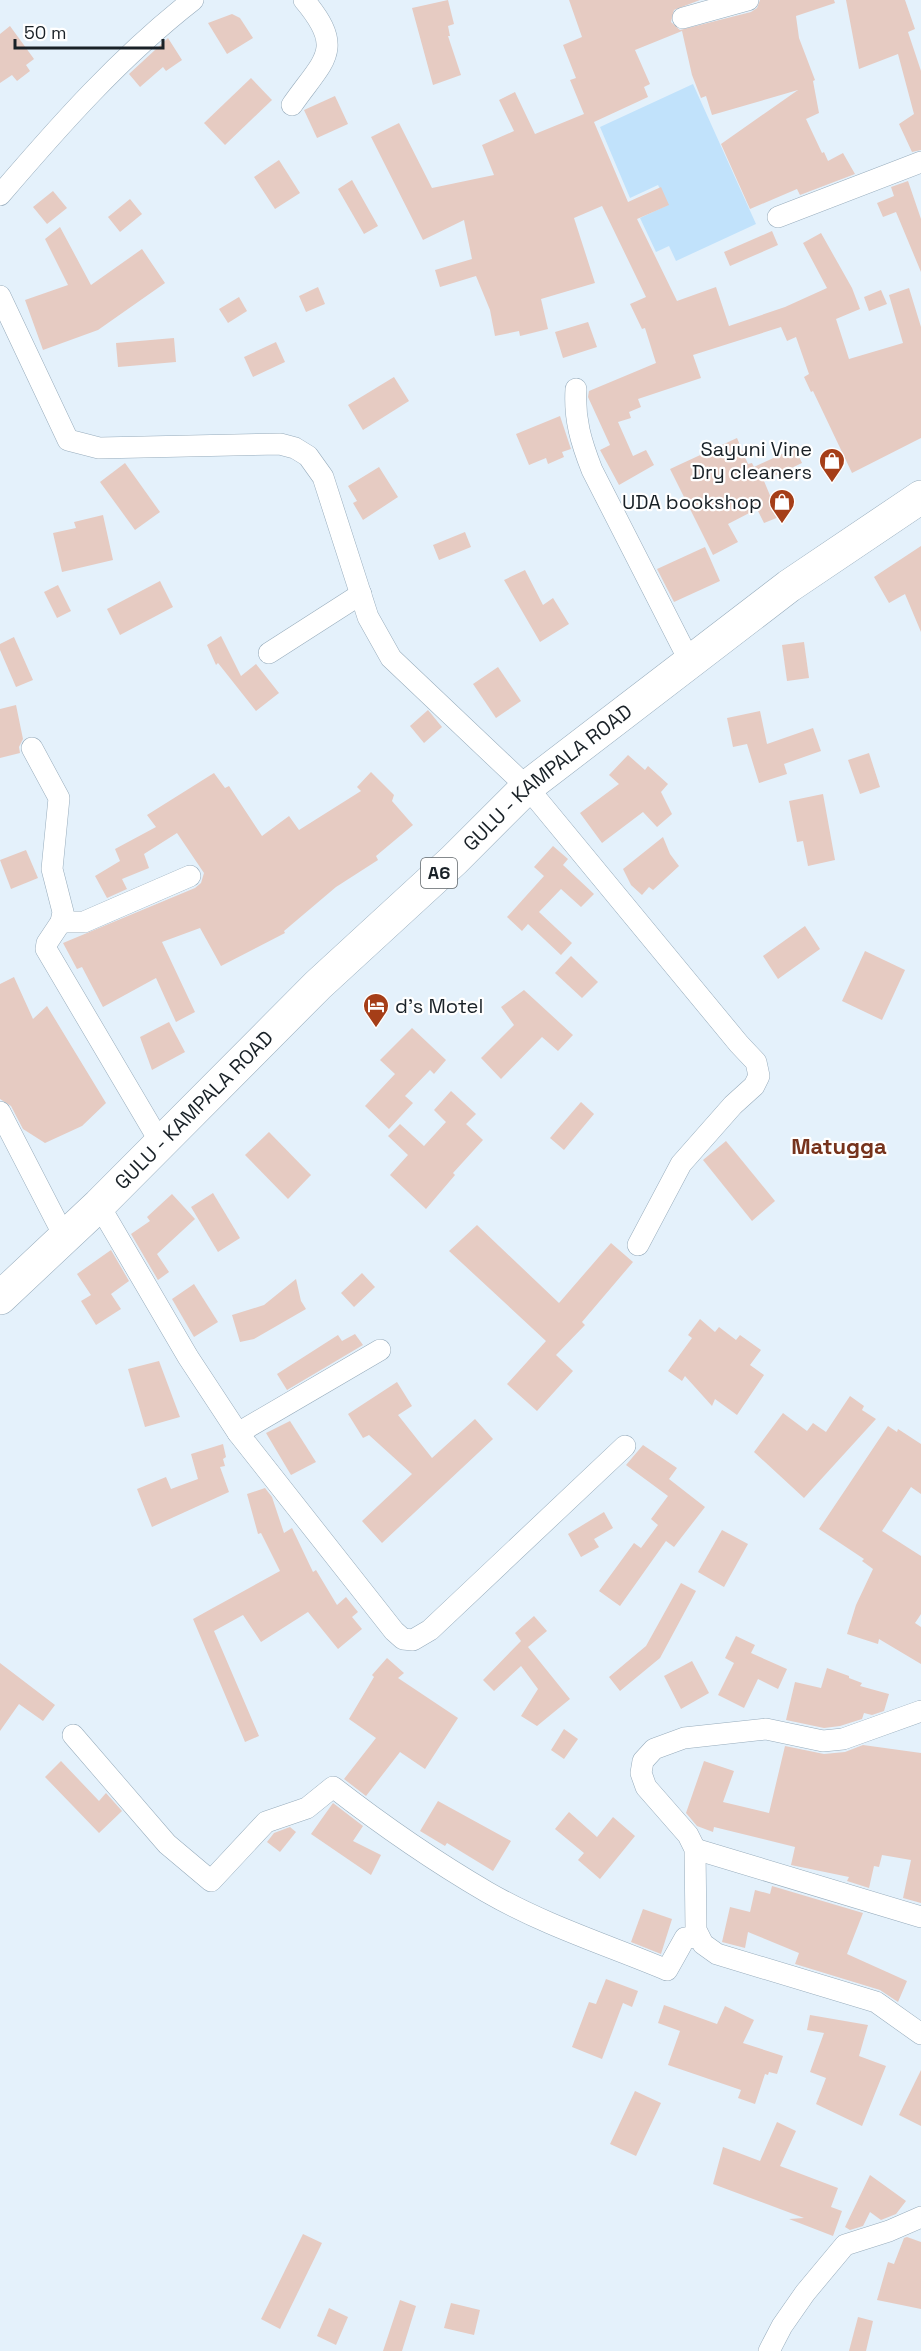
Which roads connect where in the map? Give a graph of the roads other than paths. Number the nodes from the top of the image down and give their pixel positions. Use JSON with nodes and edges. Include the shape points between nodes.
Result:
{"nodes":[{"id":1,"x":193,"y":0,"type":"edge"},
{"id":2,"x":304,"y":0,"type":"edge"},
{"id":3,"x":747,"y":0,"type":"edge"},
{"id":4,"x":683,"y":18,"type":"dead end"},
{"id":5,"x":292,"y":105,"type":"dead end"},
{"id":6,"x":921,"y":162,"type":"edge"},
{"id":7,"x":0,"y":195,"type":"edge"},
{"id":8,"x":778,"y":217,"type":"dead end"},
{"id":9,"x":0,"y":296,"type":"edge"},
{"id":10,"x":576,"y":389,"type":"dead end"},
{"id":11,"x":921,"y":497,"type":"edge"},
{"id":12,"x":361,"y":594,"type":"junction"},
{"id":13,"x":269,"y":653,"type":"dead end"},
{"id":14,"x":690,"y":662,"type":"junction"},
{"id":15,"x":32,"y":748,"type":"dead end"},
{"id":16,"x":527,"y":786,"type":"junction"},
{"id":17,"x":190,"y":876,"type":"dead end"},
{"id":18,"x":61,"y":922,"type":"junction"},
{"id":19,"x":0,"y":1112,"type":"edge"},
{"id":20,"x":160,"y":1142,"type":"junction"},
{"id":21,"x":99,"y":1204,"type":"junction"},
{"id":22,"x":64,"y":1236,"type":"junction"},
{"id":23,"x":638,"y":1245,"type":"dead end"},
{"id":24,"x":0,"y":1298,"type":"edge"},
{"id":25,"x":380,"y":1350,"type":"dead end"},
{"id":26,"x":238,"y":1433,"type":"junction"},
{"id":27,"x":625,"y":1446,"type":"dead end"},
{"id":28,"x":921,"y":1711,"type":"edge"},
{"id":29,"x":73,"y":1735,"type":"dead end"},
{"id":30,"x":696,"y":1849,"type":"junction"},
{"id":31,"x":921,"y":1917,"type":"edge"},
{"id":32,"x":699,"y":1937,"type":"junction"},
{"id":33,"x":921,"y":2034,"type":"edge"},
{"id":34,"x":921,"y":2217,"type":"edge"},
{"id":35,"x":769,"y":2351,"type":"edge"}],
"edges":[{"from":1,"to":7,"type":"street","via":[[99,86]]},
{"from":2,"to":5,"type":"street","via":[[329,41],[326,57]]},
{"from":3,"to":4,"type":"street"},
{"from":6,"to":8,"type":"street"},
{"from":9,"to":12,"type":"street","via":[[68,440],[99,448],[280,444],[308,456],[323,477]]},
{"from":10,"to":14,"type":"street","via":[[574,413],[592,470]]},
{"from":11,"to":14,"type":"main road","name":"GULU - KAMPALA ROAD","number":"A6","via":[[789,586]]},
{"from":12,"to":13,"type":"street"},
{"from":12,"to":16,"type":"street","via":[[377,637],[390,658]]},
{"from":14,"to":16,"type":"main road","name":"GULU - KAMPALA ROAD","number":"A6"},
{"from":15,"to":18,"type":"street","via":[[59,798],[52,869],[62,901]]},
{"from":16,"to":20,"type":"main road","name":"GULU - KAMPALA ROAD","number":"A6"},
{"from":16,"to":23,"type":"street","via":[[756,1062],[759,1076],[754,1086],[681,1164]]},
{"from":17,"to":18,"type":"street","via":[[84,922]]},
{"from":18,"to":20,"type":"street","via":[[46,943],[49,958]]},
{"from":19,"to":22,"type":"street"},
{"from":20,"to":21,"type":"main road","name":"GULU - KAMPALA ROAD","number":"A6"},
{"from":21,"to":22,"type":"main road","name":"GULU - KAMPALA ROAD","number":"A6"},
{"from":21,"to":26,"type":"street","via":[[188,1357]]},
{"from":22,"to":24,"type":"main road","name":"GULU - KAMPALA ROAD","number":"A6"},
{"from":25,"to":26,"type":"street"},
{"from":26,"to":27,"type":"street","via":[[394,1631],[413,1640],[430,1630]]},
{"from":28,"to":30,"type":"street","via":[[843,1739],[809,1739],[766,1729],[684,1738],[654,1749],[643,1761],[641,1773],[646,1787]]},
{"from":29,"to":32,"type":"street","via":[[167,1844],[211,1881],[266,1822],[307,1808],[333,1787],[420,1850],[489,1893],[566,1930],[667,1970],[685,1938]]},
{"from":30,"to":31,"type":"street"},
{"from":30,"to":32,"type":"street"},
{"from":32,"to":33,"type":"street","via":[[717,1954],[876,2002]]},
{"from":34,"to":35,"type":"street","via":[[846,2245],[805,2293]]}]}
